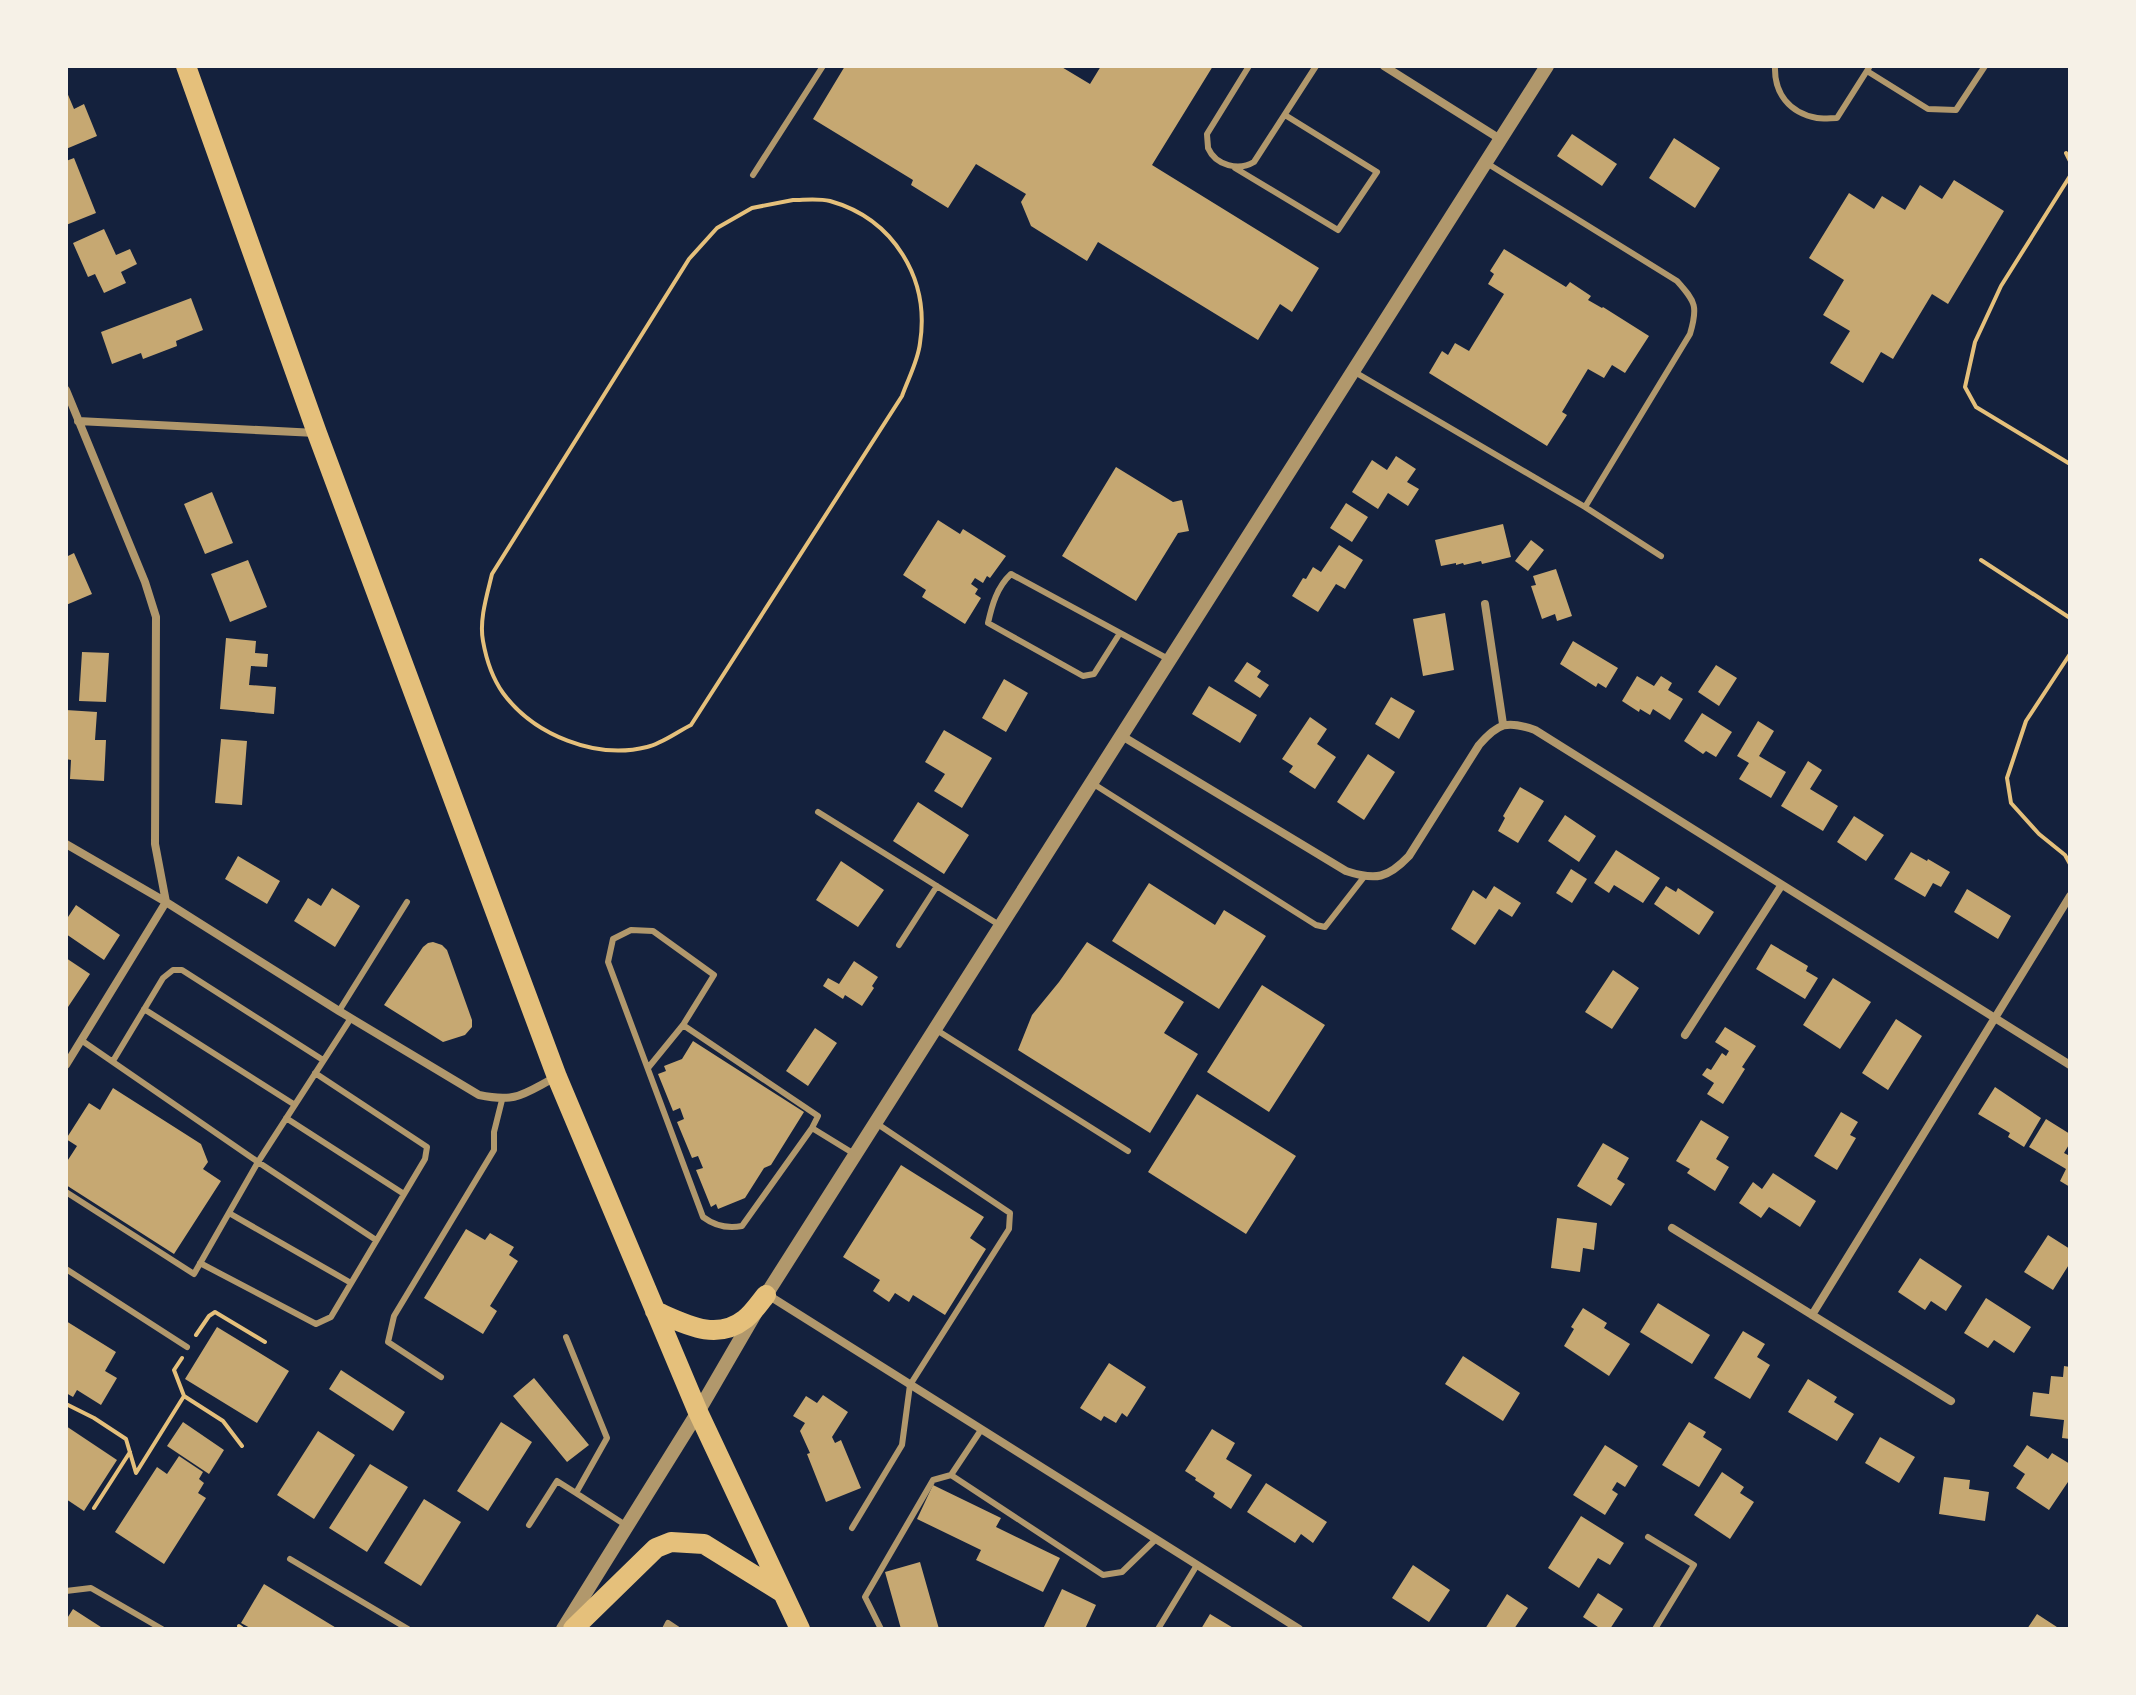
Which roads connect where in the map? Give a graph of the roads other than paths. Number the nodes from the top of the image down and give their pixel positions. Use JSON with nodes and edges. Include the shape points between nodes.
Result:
{"nodes":[{"id":1,"x":186,"y":66,"type":"edge"},
{"id":2,"x":823,"y":66,"type":"edge"},
{"id":3,"x":1249,"y":66,"type":"edge"},
{"id":4,"x":1316,"y":66,"type":"edge"},
{"id":5,"x":1384,"y":66,"type":"edge"},
{"id":6,"x":1547,"y":66,"type":"edge"},
{"id":7,"x":1775,"y":66,"type":"edge"},
{"id":8,"x":1985,"y":66,"type":"edge"},
{"id":9,"x":1869,"y":69,"type":"edge"},
{"id":10,"x":1285,"y":115,"type":"junction"},
{"id":11,"x":1500,"y":139,"type":"junction"},
{"id":12,"x":1485,"y":162,"type":"junction"},
{"id":13,"x":1235,"y":168,"type":"junction"},
{"id":14,"x":753,"y":175,"type":"dead end"},
{"id":15,"x":1353,"y":371,"type":"junction"},
{"id":16,"x":66,"y":390,"type":"edge"},
{"id":17,"x":78,"y":421,"type":"junction"},
{"id":18,"x":317,"y":433,"type":"junction"},
{"id":19,"x":1585,"y":507,"type":"junction"},
{"id":20,"x":1661,"y":556,"type":"dead end"},
{"id":21,"x":1485,"y":604,"type":"dead end"},
{"id":22,"x":1120,"y":633,"type":"junction"},
{"id":23,"x":1170,"y":660,"type":"junction"},
{"id":24,"x":1503,"y":724,"type":"junction"},
{"id":25,"x":1122,"y":736,"type":"junction"},
{"id":26,"x":1092,"y":783,"type":"junction"},
{"id":27,"x":818,"y":812,"type":"dead end"},
{"id":28,"x":67,"y":848,"type":"edge"},
{"id":29,"x":1364,"y":877,"type":"junction"},
{"id":30,"x":937,"y":886,"type":"junction"},
{"id":31,"x":1781,"y":886,"type":"junction"},
{"id":32,"x":2070,"y":896,"type":"edge"},
{"id":33,"x":166,"y":902,"type":"junction"},
{"id":34,"x":407,"y":902,"type":"dead end"},
{"id":35,"x":1001,"y":926,"type":"junction"},
{"id":36,"x":899,"y":945,"type":"dead end"},
{"id":37,"x":144,"y":1009,"type":"junction"},
{"id":38,"x":339,"y":1011,"type":"junction"},
{"id":39,"x":351,"y":1018,"type":"junction"},
{"id":40,"x":1994,"y":1019,"type":"junction"},
{"id":41,"x":683,"y":1025,"type":"junction"},
{"id":42,"x":935,"y":1029,"type":"junction"},
{"id":43,"x":1685,"y":1035,"type":"dead end"},
{"id":44,"x":81,"y":1040,"type":"junction"},
{"id":45,"x":323,"y":1060,"type":"junction"},
{"id":46,"x":113,"y":1061,"type":"junction"},
{"id":47,"x":66,"y":1065,"type":"edge"},
{"id":48,"x":2070,"y":1065,"type":"edge"},
{"id":49,"x":648,"y":1068,"type":"junction"},
{"id":50,"x":315,"y":1073,"type":"junction"},
{"id":51,"x":557,"y":1077,"type":"junction"},
{"id":52,"x":502,"y":1100,"type":"junction"},
{"id":53,"x":295,"y":1105,"type":"junction"},
{"id":54,"x":286,"y":1118,"type":"junction"},
{"id":55,"x":876,"y":1123,"type":"junction"},
{"id":56,"x":812,"y":1128,"type":"junction"},
{"id":57,"x":1128,"y":1151,"type":"dead end"},
{"id":58,"x":856,"y":1155,"type":"junction"},
{"id":59,"x":258,"y":1162,"type":"junction"},
{"id":60,"x":66,"y":1192,"type":"edge"},
{"id":61,"x":404,"y":1194,"type":"junction"},
{"id":62,"x":229,"y":1213,"type":"junction"},
{"id":63,"x":1672,"y":1228,"type":"dead end"},
{"id":64,"x":376,"y":1240,"type":"junction"},
{"id":65,"x":200,"y":1263,"type":"junction"},
{"id":66,"x":66,"y":1269,"type":"edge"},
{"id":67,"x":351,"y":1283,"type":"junction"},
{"id":68,"x":766,"y":1295,"type":"junction"},
{"id":69,"x":655,"y":1311,"type":"junction"},
{"id":70,"x":1812,"y":1315,"type":"junction"},
{"id":71,"x":566,"y":1337,"type":"dead end"},
{"id":72,"x":188,"y":1347,"type":"road end"},
{"id":73,"x":441,"y":1377,"type":"dead end"},
{"id":74,"x":910,"y":1385,"type":"junction"},
{"id":75,"x":1951,"y":1401,"type":"dead end"},
{"id":76,"x":698,"y":1412,"type":"junction"},
{"id":77,"x":981,"y":1430,"type":"junction"},
{"id":78,"x":951,"y":1475,"type":"junction"},
{"id":79,"x":576,"y":1493,"type":"junction"},
{"id":80,"x":529,"y":1525,"type":"dead end"},
{"id":81,"x":627,"y":1526,"type":"junction"},
{"id":82,"x":852,"y":1528,"type":"dead end"},
{"id":83,"x":1648,"y":1537,"type":"dead end"},
{"id":84,"x":1156,"y":1539,"type":"junction"},
{"id":85,"x":290,"y":1559,"type":"dead end"},
{"id":86,"x":1197,"y":1565,"type":"junction"},
{"id":87,"x":66,"y":1591,"type":"edge"},
{"id":88,"x":783,"y":1593,"type":"junction"},
{"id":89,"x":1284,"y":1625,"type":"edge"},
{"id":90,"x":162,"y":1629,"type":"edge"},
{"id":91,"x":408,"y":1629,"type":"edge"},
{"id":92,"x":563,"y":1629,"type":"edge"},
{"id":93,"x":573,"y":1629,"type":"edge"},
{"id":94,"x":665,"y":1629,"type":"edge"},
{"id":95,"x":677,"y":1629,"type":"edge"},
{"id":96,"x":800,"y":1629,"type":"edge"},
{"id":97,"x":881,"y":1629,"type":"edge"},
{"id":98,"x":1158,"y":1629,"type":"edge"},
{"id":99,"x":1299,"y":1629,"type":"edge"},
{"id":100,"x":1655,"y":1629,"type":"edge"}],
"edges":[{"from":1,"to":18,"type":"main road"},
{"from":2,"to":14,"type":"lane"},
{"from":3,"to":13,"type":"lane","via":[[1207,134],[1215,157]]},
{"from":4,"to":10,"type":"lane"},
{"from":5,"to":11,"type":"street"},
{"from":6,"to":11,"type":"street"},
{"from":7,"to":9,"type":"lane","via":[[1774,81],[1788,106],[1816,118],[1837,118]]},
{"from":8,"to":9,"type":"lane","via":[[1956,110],[1928,109]]},
{"from":10,"to":13,"type":"lane","via":[[1254,162]]},
{"from":10,"to":13,"type":"lane","via":[[1377,172],[1338,230]]},
{"from":11,"to":12,"type":"street"},
{"from":12,"to":15,"type":"street"},
{"from":12,"to":19,"type":"lane","via":[[1677,281],[1692,297],[1696,313],[1690,334]]},
{"from":15,"to":19,"type":"lane"},
{"from":15,"to":23,"type":"street"},
{"from":16,"to":17,"type":"street"},
{"from":17,"to":18,"type":"street"},
{"from":17,"to":33,"type":"street","via":[[156,617],[155,844]]},
{"from":18,"to":51,"type":"main road"},
{"from":19,"to":20,"type":"lane"},
{"from":21,"to":24,"type":"street"},
{"from":22,"to":22,"type":"lane","via":[[1094,674],[1083,676],[988,623],[992,605],[1011,574]]},
{"from":22,"to":23,"type":"lane"},
{"from":23,"to":25,"type":"street"},
{"from":24,"to":29,"type":"street","via":[[1479,745],[1409,856],[1381,877]]},
{"from":24,"to":31,"type":"street","via":[[1535,730]]},
{"from":25,"to":26,"type":"street"},
{"from":25,"to":29,"type":"street"},
{"from":26,"to":29,"type":"lane","via":[[1316,925],[1325,927]]},
{"from":26,"to":35,"type":"street"},
{"from":27,"to":30,"type":"lane"},
{"from":28,"to":33,"type":"street"},
{"from":30,"to":35,"type":"lane"},
{"from":30,"to":36,"type":"lane"},
{"from":31,"to":40,"type":"street"},
{"from":31,"to":43,"type":"street"},
{"from":32,"to":40,"type":"street"},
{"from":33,"to":38,"type":"street"},
{"from":33,"to":44,"type":"street"},
{"from":34,"to":38,"type":"lane"},
{"from":35,"to":42,"type":"street"},
{"from":37,"to":45,"type":"lane","via":[[163,978],[182,970]]},
{"from":37,"to":46,"type":"lane"},
{"from":37,"to":53,"type":"lane"},
{"from":38,"to":39,"type":"street"},
{"from":39,"to":45,"type":"lane"},
{"from":39,"to":52,"type":"street","via":[[479,1095]]},
{"from":40,"to":48,"type":"street"},
{"from":40,"to":70,"type":"street"},
{"from":41,"to":49,"type":"lane"},
{"from":41,"to":49,"type":"lane","via":[[714,975],[653,931],[631,930],[613,939],[608,962]]},
{"from":41,"to":56,"type":"lane","via":[[818,1116]]},
{"from":42,"to":55,"type":"street"},
{"from":42,"to":57,"type":"lane"},
{"from":44,"to":46,"type":"lane"},
{"from":44,"to":47,"type":"street"},
{"from":45,"to":50,"type":"lane"},
{"from":46,"to":59,"type":"lane"},
{"from":49,"to":56,"type":"lane","via":[[703,1217],[710,1223],[742,1226]]},
{"from":50,"to":53,"type":"lane"},
{"from":50,"to":61,"type":"lane","via":[[427,1147]]},
{"from":51,"to":52,"type":"street"},
{"from":51,"to":69,"type":"main road"},
{"from":52,"to":73,"type":"lane","via":[[494,1150],[394,1316],[388,1342]]},
{"from":53,"to":54,"type":"lane"},
{"from":54,"to":59,"type":"lane"},
{"from":54,"to":61,"type":"lane"},
{"from":55,"to":58,"type":"street"},
{"from":55,"to":74,"type":"lane","via":[[1010,1213],[1009,1229]]},
{"from":56,"to":58,"type":"lane"},
{"from":58,"to":68,"type":"street"},
{"from":59,"to":62,"type":"lane"},
{"from":59,"to":64,"type":"lane"},
{"from":60,"to":65,"type":"lane","via":[[194,1274]]},
{"from":61,"to":64,"type":"lane"},
{"from":62,"to":65,"type":"lane"},
{"from":62,"to":67,"type":"lane"},
{"from":63,"to":70,"type":"street"},
{"from":64,"to":67,"type":"lane"},
{"from":65,"to":67,"type":"lane","via":[[316,1324],[331,1317]]},
{"from":66,"to":72,"type":"lane"},
{"from":68,"to":69,"type":"main road","via":[[746,1318],[726,1330],[705,1331]]},
{"from":68,"to":74,"type":"street"},
{"from":68,"to":76,"type":"street"},
{"from":69,"to":76,"type":"main road"},
{"from":70,"to":75,"type":"street"},
{"from":71,"to":79,"type":"lane","via":[[607,1438]]},
{"from":74,"to":77,"type":"street"},
{"from":74,"to":82,"type":"lane","via":[[902,1445]]},
{"from":76,"to":81,"type":"street"},
{"from":76,"to":88,"type":"main road"},
{"from":77,"to":78,"type":"lane"},
{"from":77,"to":84,"type":"street"},
{"from":78,"to":84,"type":"lane","via":[[1103,1575],[1122,1572]]},
{"from":78,"to":97,"type":"lane","via":[[933,1480],[865,1597]]},
{"from":79,"to":80,"type":"lane","via":[[557,1481]]},
{"from":79,"to":81,"type":"lane"},
{"from":81,"to":92,"type":"street"},
{"from":83,"to":100,"type":"lane","via":[[1694,1565]]},
{"from":84,"to":86,"type":"street"},
{"from":85,"to":91,"type":"lane"},
{"from":86,"to":89,"type":"street"},
{"from":86,"to":98,"type":"lane"},
{"from":87,"to":90,"type":"lane","via":[[91,1588]]},
{"from":88,"to":93,"type":"main road","via":[[704,1544],[671,1542],[656,1548]]},
{"from":88,"to":96,"type":"main road"},
{"from":89,"to":99,"type":"street"},
{"from":94,"to":95,"type":"lane","via":[[668,1623]]}]}
